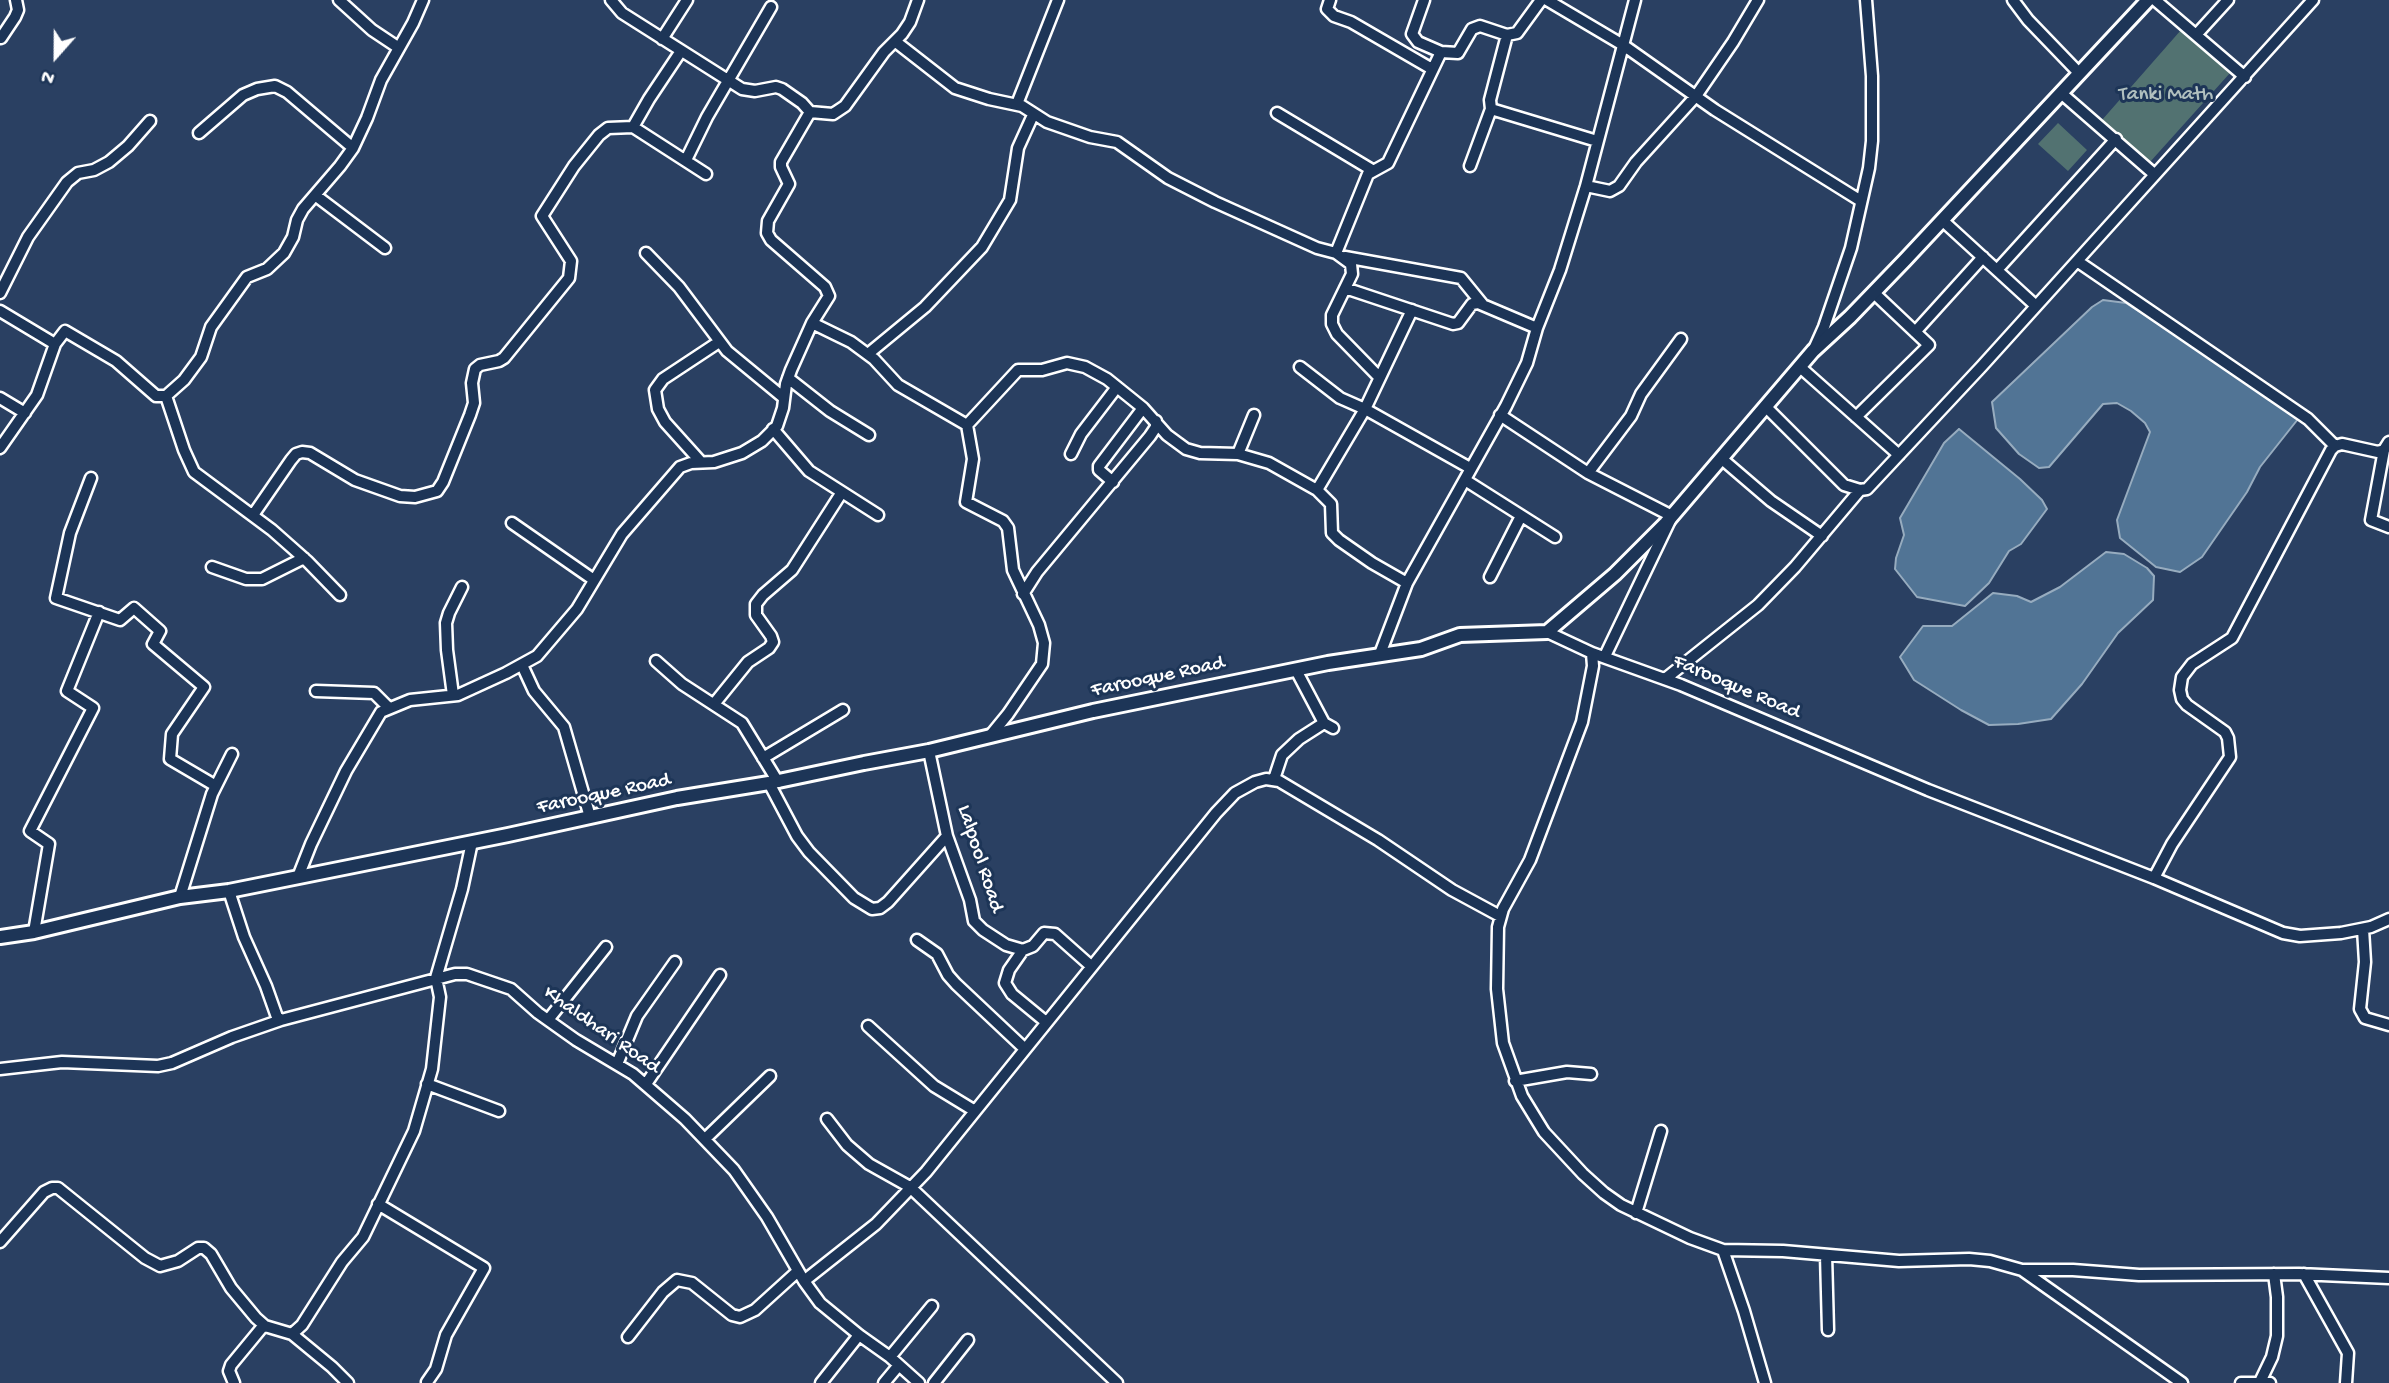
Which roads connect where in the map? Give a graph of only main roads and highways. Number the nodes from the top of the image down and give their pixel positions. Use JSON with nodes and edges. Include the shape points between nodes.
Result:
{"nodes":[{"id":1,"x":2148,"y":0,"type":"edge"},
{"id":2,"x":0,"y":937,"type":"edge"}],
"edges":[{"from":1,"to":2,"type":"main road","name":"Farooque Road","via":[[1874,293],[1813,351],[1671,516],[1615,574],[1547,632],[1460,635],[1421,649],[1093,711],[929,751],[180,897]]}]}
